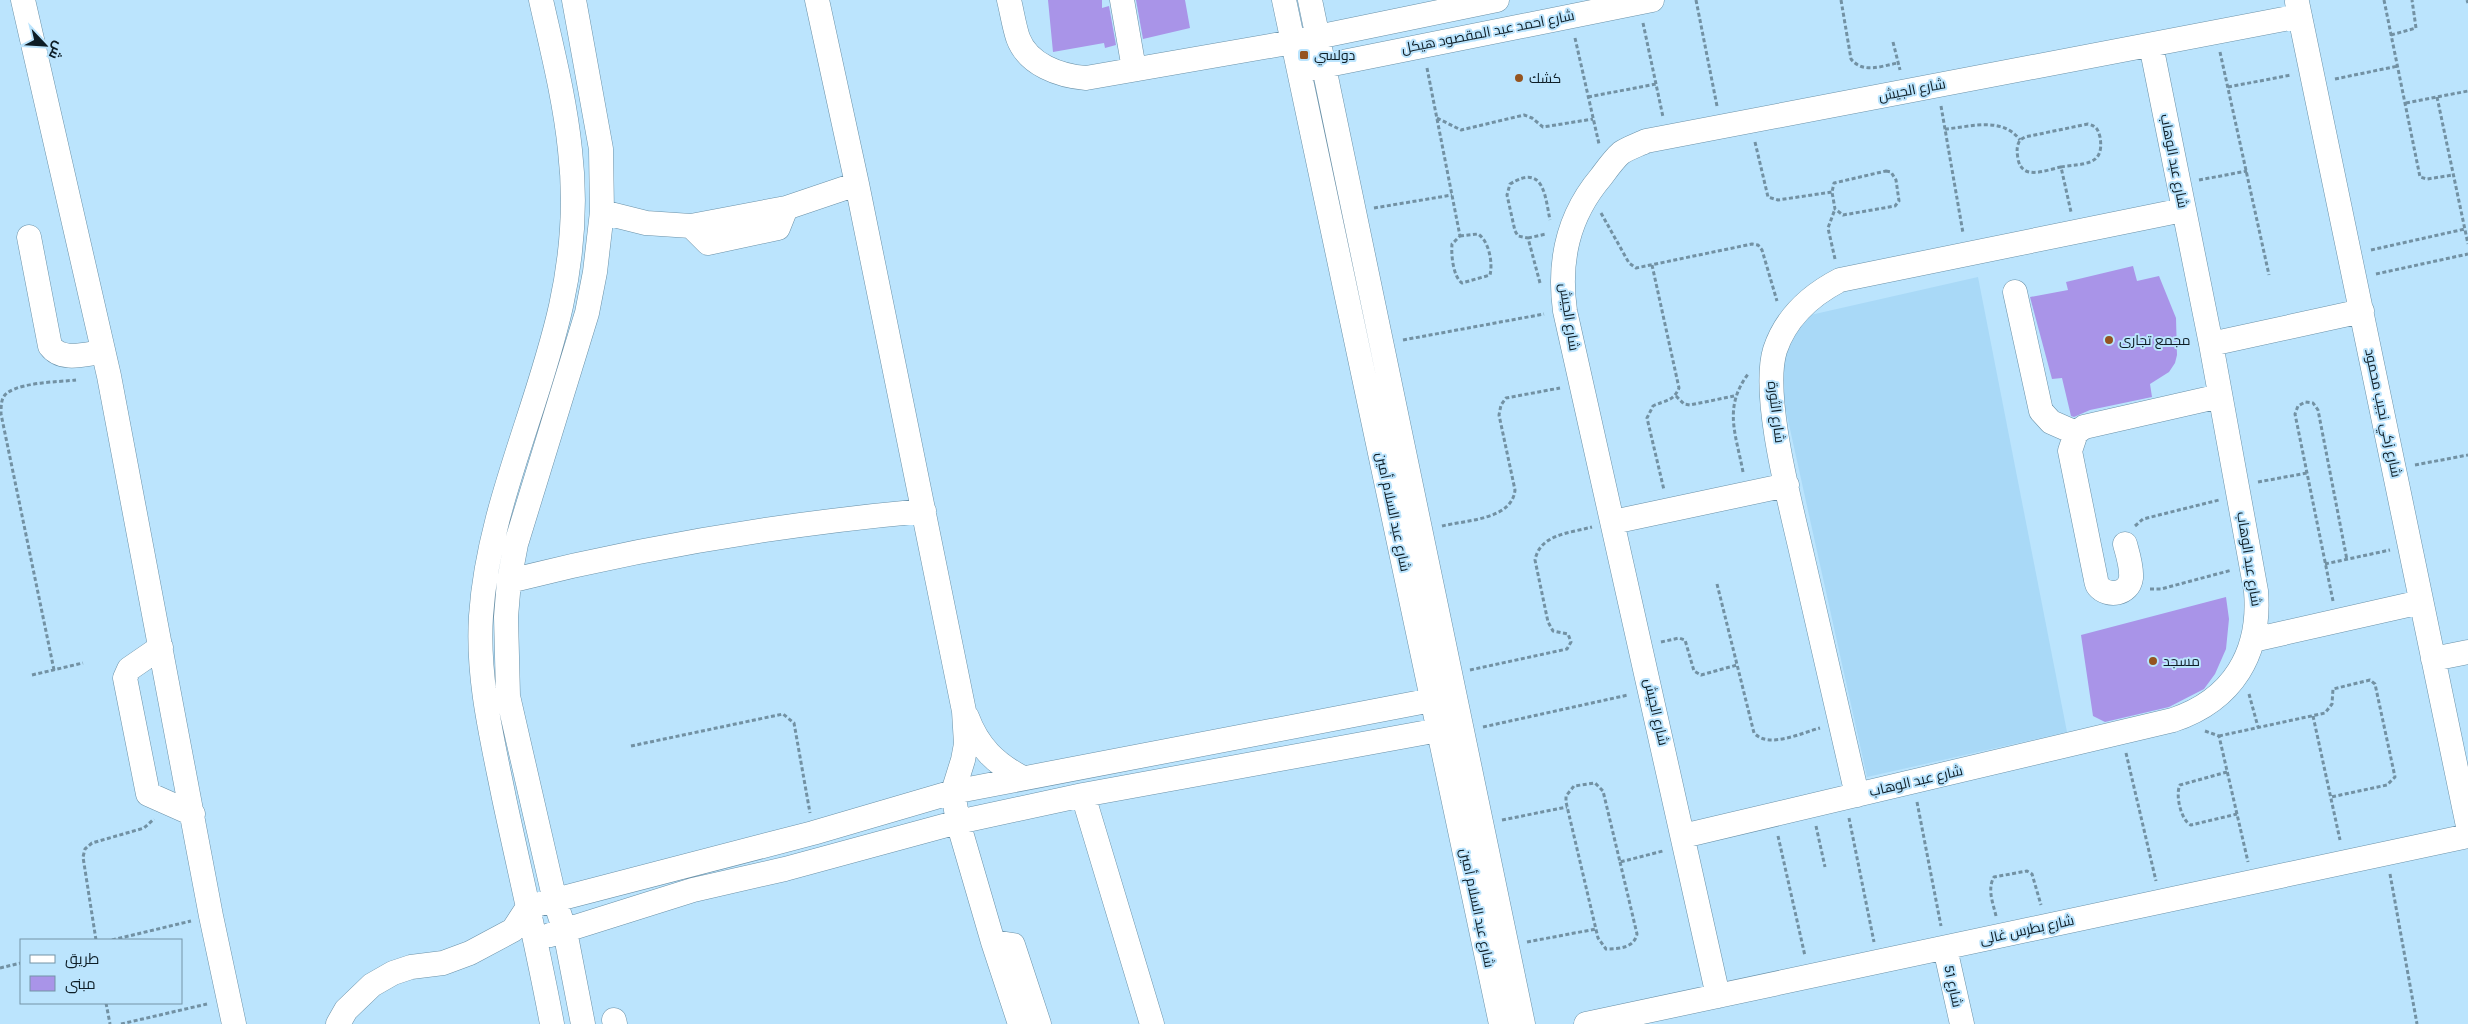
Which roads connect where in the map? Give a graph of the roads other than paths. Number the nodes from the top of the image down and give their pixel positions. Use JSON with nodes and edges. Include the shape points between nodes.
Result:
{"nodes":[{"id":1,"x":24,"y":0,"type":"edge"},
{"id":2,"x":542,"y":0,"type":"edge"},
{"id":3,"x":574,"y":0,"type":"edge"},
{"id":4,"x":817,"y":0,"type":"edge"},
{"id":5,"x":1009,"y":0,"type":"edge"},
{"id":6,"x":1122,"y":0,"type":"edge"},
{"id":7,"x":1284,"y":0,"type":"edge"},
{"id":8,"x":1310,"y":0,"type":"edge"},
{"id":9,"x":1497,"y":0,"type":"edge"},
{"id":10,"x":1645,"y":1,"type":"edge"},
{"id":11,"x":2299,"y":8,"type":"edge"},
{"id":12,"x":1318,"y":37,"type":"junction"},
{"id":13,"x":1293,"y":42,"type":"junction"},
{"id":14,"x":2151,"y":44,"type":"junction"},
{"id":15,"x":1323,"y":66,"type":"junction"},
{"id":16,"x":1134,"y":70,"type":"junction"},
{"id":17,"x":1299,"y":70,"type":"junction"},
{"id":18,"x":857,"y":184,"type":"junction"},
{"id":19,"x":2184,"y":210,"type":"junction"},
{"id":20,"x":602,"y":212,"type":"junction"},
{"id":21,"x":29,"y":238,"type":"dead end"},
{"id":22,"x":2015,"y":292,"type":"dead end"},
{"id":23,"x":2362,"y":310,"type":"junction"},
{"id":24,"x":2211,"y":344,"type":"junction"},
{"id":25,"x":102,"y":352,"type":"junction"},
{"id":26,"x":2220,"y":396,"type":"junction"},
{"id":27,"x":2076,"y":432,"type":"junction"},
{"id":28,"x":1787,"y":485,"type":"junction"},
{"id":29,"x":924,"y":511,"type":"junction"},
{"id":30,"x":1613,"y":522,"type":"junction"},
{"id":31,"x":2125,"y":544,"type":"road end"},
{"id":32,"x":509,"y":581,"type":"junction"},
{"id":33,"x":2421,"y":602,"type":"junction"},
{"id":34,"x":2253,"y":640,"type":"junction"},
{"id":35,"x":161,"y":647,"type":"junction"},
{"id":36,"x":2468,"y":652,"type":"edge"},
{"id":37,"x":2433,"y":659,"type":"junction"},
{"id":38,"x":1432,"y":700,"type":"junction"},
{"id":39,"x":964,"y":711,"type":"junction"},
{"id":40,"x":1450,"y":731,"type":"junction"},
{"id":41,"x":1023,"y":778,"type":"junction"},
{"id":42,"x":953,"y":792,"type":"junction"},
{"id":43,"x":1083,"y":795,"type":"junction"},
{"id":44,"x":1851,"y":797,"type":"junction"},
{"id":45,"x":193,"y":814,"type":"junction"},
{"id":46,"x":958,"y":822,"type":"junction"},
{"id":47,"x":2468,"y":826,"type":"edge"},
{"id":48,"x":2468,"y":836,"type":"edge"},
{"id":49,"x":1684,"y":840,"type":"junction"},
{"id":50,"x":555,"y":901,"type":"junction"},
{"id":51,"x":528,"y":907,"type":"junction"},
{"id":52,"x":513,"y":930,"type":"junction"},
{"id":53,"x":564,"y":931,"type":"junction"},
{"id":54,"x":536,"y":938,"type":"junction"},
{"id":55,"x":993,"y":942,"type":"junction"},
{"id":56,"x":1945,"y":948,"type":"junction"},
{"id":57,"x":1718,"y":996,"type":"junction"},
{"id":58,"x":234,"y":1024,"type":"edge"},
{"id":59,"x":338,"y":1024,"type":"edge"},
{"id":60,"x":552,"y":1024,"type":"edge"},
{"id":61,"x":583,"y":1024,"type":"edge"},
{"id":62,"x":1020,"y":1024,"type":"edge"},
{"id":63,"x":1039,"y":1024,"type":"edge"},
{"id":64,"x":1152,"y":1024,"type":"edge"},
{"id":65,"x":1501,"y":1024,"type":"edge"},
{"id":66,"x":1523,"y":1024,"type":"edge"},
{"id":67,"x":1586,"y":1024,"type":"edge"},
{"id":68,"x":1962,"y":1024,"type":"edge"}],
"edges":[{"from":1,"to":25,"type":"street"},
{"from":2,"to":51,"type":"street","via":[[570,148],[573,202],[569,253],[562,304],[551,347],[493,540],[481,618],[484,702]]},
{"from":3,"to":20,"type":"street","via":[[601,149]]},
{"from":4,"to":18,"type":"street"},
{"from":5,"to":16,"type":"street","name":"شارع احمد عبد المقصود هيكل","via":[[1019,40],[1040,64],[1054,72],[1086,78]]},
{"from":6,"to":16,"type":"street"},
{"from":7,"to":13,"type":"street","name":"شارع عبد السلام أمين"},
{"from":8,"to":12,"type":"street","name":"شارع عبد السلام أمين"},
{"from":9,"to":12,"type":"street","name":"شارع احمد عبد المقصود هيكل"},
{"from":10,"to":15,"type":"street","name":"شارع احمد عبد المقصود هيكل"},
{"from":11,"to":14,"type":"street","name":"شارع الجيش","via":[[2216,32]]},
{"from":11,"to":23,"type":"street","name":"شارع زكي نجيب محمود"},
{"from":12,"to":13,"type":"street","name":"شارع احمد عبد المقصود هيكل"},
{"from":12,"to":15,"type":"street","name":"شارع عبد السلام أمين"},
{"from":13,"to":16,"type":"street","name":"شارع احمد عبد المقصود هيكل"},
{"from":13,"to":17,"type":"street","name":"شارع عبد السلام أمين"},
{"from":14,"to":19,"type":"street","name":"شارع عبد الوهاب"},
{"from":14,"to":30,"type":"street","name":"شارع الجيش","via":[[1646,141],[1621,154],[1589,191],[1577,213],[1562,260],[1565,310]]},
{"from":15,"to":17,"type":"street","name":"شارع احمد عبد المقصود هيكل"},
{"from":15,"to":40,"type":"street","name":"شارع عبد السلام أمين","via":[[1450,674]]},
{"from":17,"to":38,"type":"street","name":"شارع عبد السلام أمين"},
{"from":18,"to":20,"type":"street","via":[[786,208],[690,226],[646,223]]},
{"from":18,"to":29,"type":"street"},
{"from":19,"to":24,"type":"street","name":"شارع عبد الوهاب"},
{"from":19,"to":28,"type":"street","name":"شارع الثورة","via":[[1840,280],[1820,290],[1800,308],[1785,328],[1775,350],[1771,375],[1773,404]]},
{"from":20,"to":32,"type":"street","via":[[587,313],[516,544]]},
{"from":21,"to":25,"type":"street","via":[[50,346],[63,356]]},
{"from":22,"to":27,"type":"street","via":[[2041,411],[2051,422]]},
{"from":23,"to":24,"type":"street"},
{"from":23,"to":33,"type":"street","name":"شارع زكي نجيب محمود"},
{"from":24,"to":26,"type":"street","name":"شارع عبد الوهاب"},
{"from":25,"to":35,"type":"street"},
{"from":26,"to":27,"type":"street","via":[[2084,427]]},
{"from":26,"to":34,"type":"street","name":"شارع عبد الوهاب","via":[[2252,565],[2258,615]]},
{"from":27,"to":31,"type":"street","via":[[2070,451],[2098,586],[2107,592],[2117,594],[2127,589],[2131,580]]},
{"from":28,"to":30,"type":"street"},
{"from":28,"to":44,"type":"street","name":"شارع الثورة","via":[[1840,723]]},
{"from":29,"to":32,"type":"street","via":[[844,518],[715,536]]},
{"from":29,"to":39,"type":"street"},
{"from":30,"to":49,"type":"street","name":"شارع الجيش"},
{"from":32,"to":50,"type":"street","via":[[506,617],[508,696]]},
{"from":33,"to":34,"type":"street"},
{"from":33,"to":37,"type":"street","name":"شارع زكي نجيب محمود"},
{"from":34,"to":44,"type":"street","name":"شارع عبد الوهاب","via":[[2242,668],[2228,687],[2190,715]]},
{"from":35,"to":45,"type":"street"},
{"from":35,"to":45,"type":"street","via":[[129,670],[124,678],[148,794]]},
{"from":36,"to":37,"type":"street"},
{"from":37,"to":47,"type":"street","name":"شارع زكي نجيب محمود"},
{"from":38,"to":40,"type":"street","name":"شارع عبد السلام أمين"},
{"from":38,"to":41,"type":"street"},
{"from":39,"to":41,"type":"street","via":[[972,733],[986,752]]},
{"from":39,"to":42,"type":"street","via":[[964,760]]},
{"from":40,"to":43,"type":"street"},
{"from":40,"to":65,"type":"street","name":"شارع عبد السلام أمين"},
{"from":40,"to":66,"type":"street","name":"شارع عبد السلام أمين","via":[[1481,824]]},
{"from":41,"to":42,"type":"street"},
{"from":42,"to":46,"type":"street"},
{"from":42,"to":50,"type":"street","via":[[814,833]]},
{"from":43,"to":46,"type":"street"},
{"from":43,"to":64,"type":"street"},
{"from":44,"to":49,"type":"street","name":"شارع عبد الوهاب"},
{"from":45,"to":58,"type":"street"},
{"from":46,"to":53,"type":"street","via":[[785,869],[693,890]]},
{"from":46,"to":55,"type":"street"},
{"from":48,"to":56,"type":"street","name":"شارع بطرس غالى"},
{"from":49,"to":57,"type":"street","name":"شارع الجيش"},
{"from":50,"to":51,"type":"street"},
{"from":50,"to":53,"type":"street"},
{"from":51,"to":52,"type":"street"},
{"from":51,"to":54,"type":"street"},
{"from":52,"to":54,"type":"street"},
{"from":52,"to":59,"type":"street","via":[[443,963],[411,966],[393,973],[358,996]]},
{"from":53,"to":54,"type":"street"},
{"from":53,"to":61,"type":"street"},
{"from":54,"to":60,"type":"street"},
{"from":55,"to":62,"type":"street"},
{"from":55,"to":63,"type":"street","via":[[1013,945]]},
{"from":56,"to":57,"type":"street","name":"شارع بطرس غالى"},
{"from":56,"to":68,"type":"street","name":"شارع 51"},
{"from":57,"to":67,"type":"street","name":"شارع بطرس غالى"}]}
